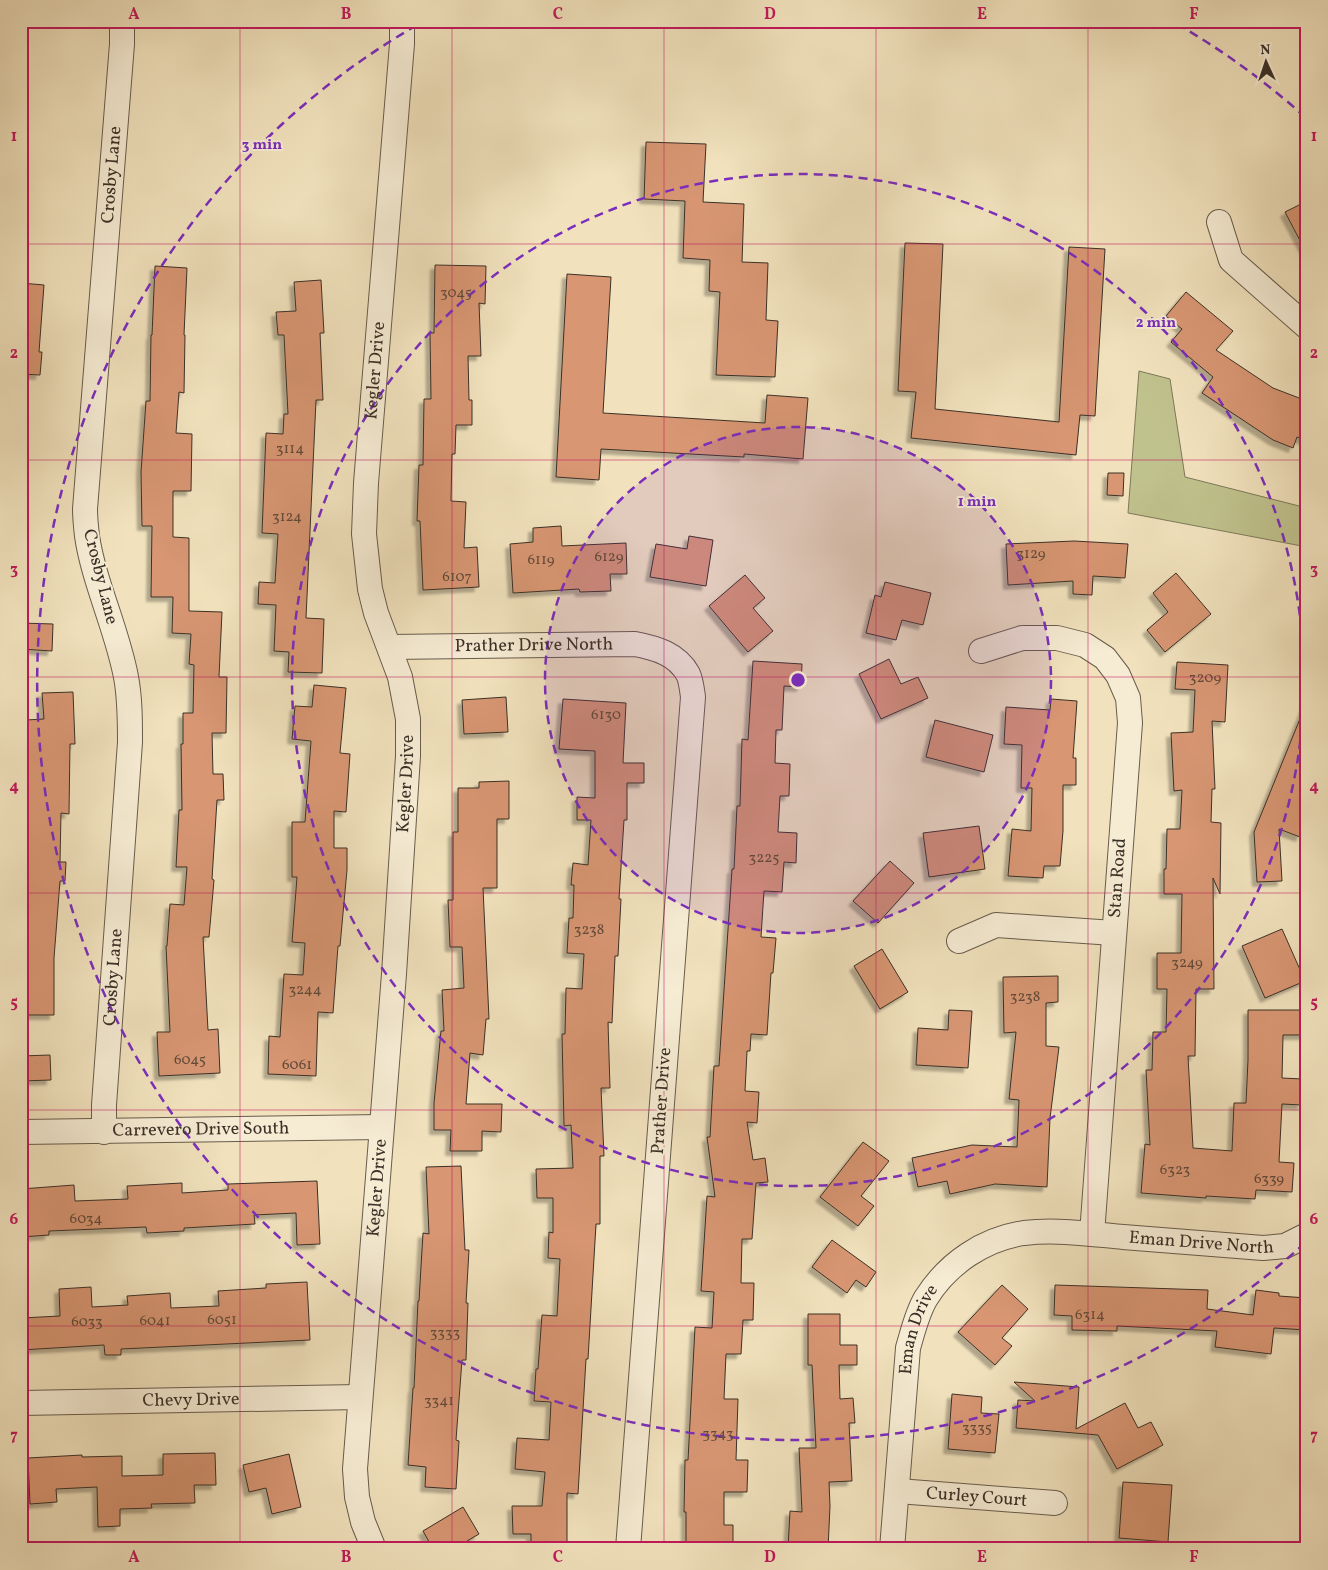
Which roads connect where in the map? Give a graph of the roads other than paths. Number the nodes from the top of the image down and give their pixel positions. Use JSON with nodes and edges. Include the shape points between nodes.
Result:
{"nodes":[{"id":1,"x":122,"y":21,"type":"edge"},
{"id":2,"x":402,"y":21,"type":"edge"},
{"id":3,"x":1219,"y":222,"type":"dead end"},
{"id":4,"x":1307,"y":327,"type":"edge"},
{"id":5,"x":390,"y":647,"type":"junction"},
{"id":6,"x":981,"y":651,"type":"dead end"},
{"id":7,"x":675,"y":658,"type":"joint"},
{"id":8,"x":1114,"y":933,"type":"junction"},
{"id":9,"x":960,"y":941,"type":"dead end"},
{"id":10,"x":381,"y":1127,"type":"junction"},
{"id":11,"x":21,"y":1132,"type":"edge"},
{"id":12,"x":104,"y":1132,"type":"junction"},
{"id":13,"x":1092,"y":1234,"type":"junction"},
{"id":14,"x":1307,"y":1235,"type":"edge"},
{"id":15,"x":360,"y":1397,"type":"junction"},
{"id":16,"x":21,"y":1403,"type":"edge"},
{"id":17,"x":898,"y":1491,"type":"junction"},
{"id":18,"x":1055,"y":1503,"type":"dead end"},
{"id":19,"x":374,"y":1549,"type":"edge"},
{"id":20,"x":628,"y":1549,"type":"edge"},
{"id":21,"x":892,"y":1549,"type":"edge"}],
"edges":[{"from":1,"to":12,"type":"street","name":"Crosby Lane","via":[[85,509],[89,543],[119,649],[130,709]]},
{"from":2,"to":5,"type":"street","name":"Kegler Drive","via":[[364,534],[370,589]]},
{"from":3,"to":4,"type":"street","via":[[1231,260]]},
{"from":5,"to":7,"type":"street","name":"Prather Drive North","via":[[636,644],[656,648]]},
{"from":5,"to":10,"type":"street","name":"Kegler Drive","via":[[408,719],[408,756]]},
{"from":6,"to":8,"type":"street","name":"Stan Road","via":[[1022,638],[1057,638],[1085,645],[1105,658],[1118,676],[1128,698],[1130,723]]},
{"from":7,"to":20,"type":"street","name":"Prather Drive","via":[[688,675],[693,697]]},
{"from":8,"to":9,"type":"street","via":[[996,925]]},
{"from":8,"to":13,"type":"street","name":"Stan Road"},
{"from":10,"to":12,"type":"street","name":"Carrevero Drive South"},
{"from":10,"to":15,"type":"street","name":"Kegler Drive"},
{"from":11,"to":12,"type":"street","name":"Carrevero Drive South"},
{"from":13,"to":14,"type":"street","name":"Eman Drive North","via":[[1263,1248],[1285,1246]]},
{"from":13,"to":17,"type":"street","name":"Eman Drive","via":[[1026,1233],[1000,1238],[976,1249],[940,1279],[926,1299],[908,1348]]},
{"from":15,"to":16,"type":"street","name":"Chevy Drive"},
{"from":15,"to":19,"type":"street","name":"Kegler Drive","via":[[355,1468],[357,1497]]},
{"from":17,"to":18,"type":"street","name":"Curley Court"},
{"from":17,"to":21,"type":"street","name":"Eman Drive"}]}
